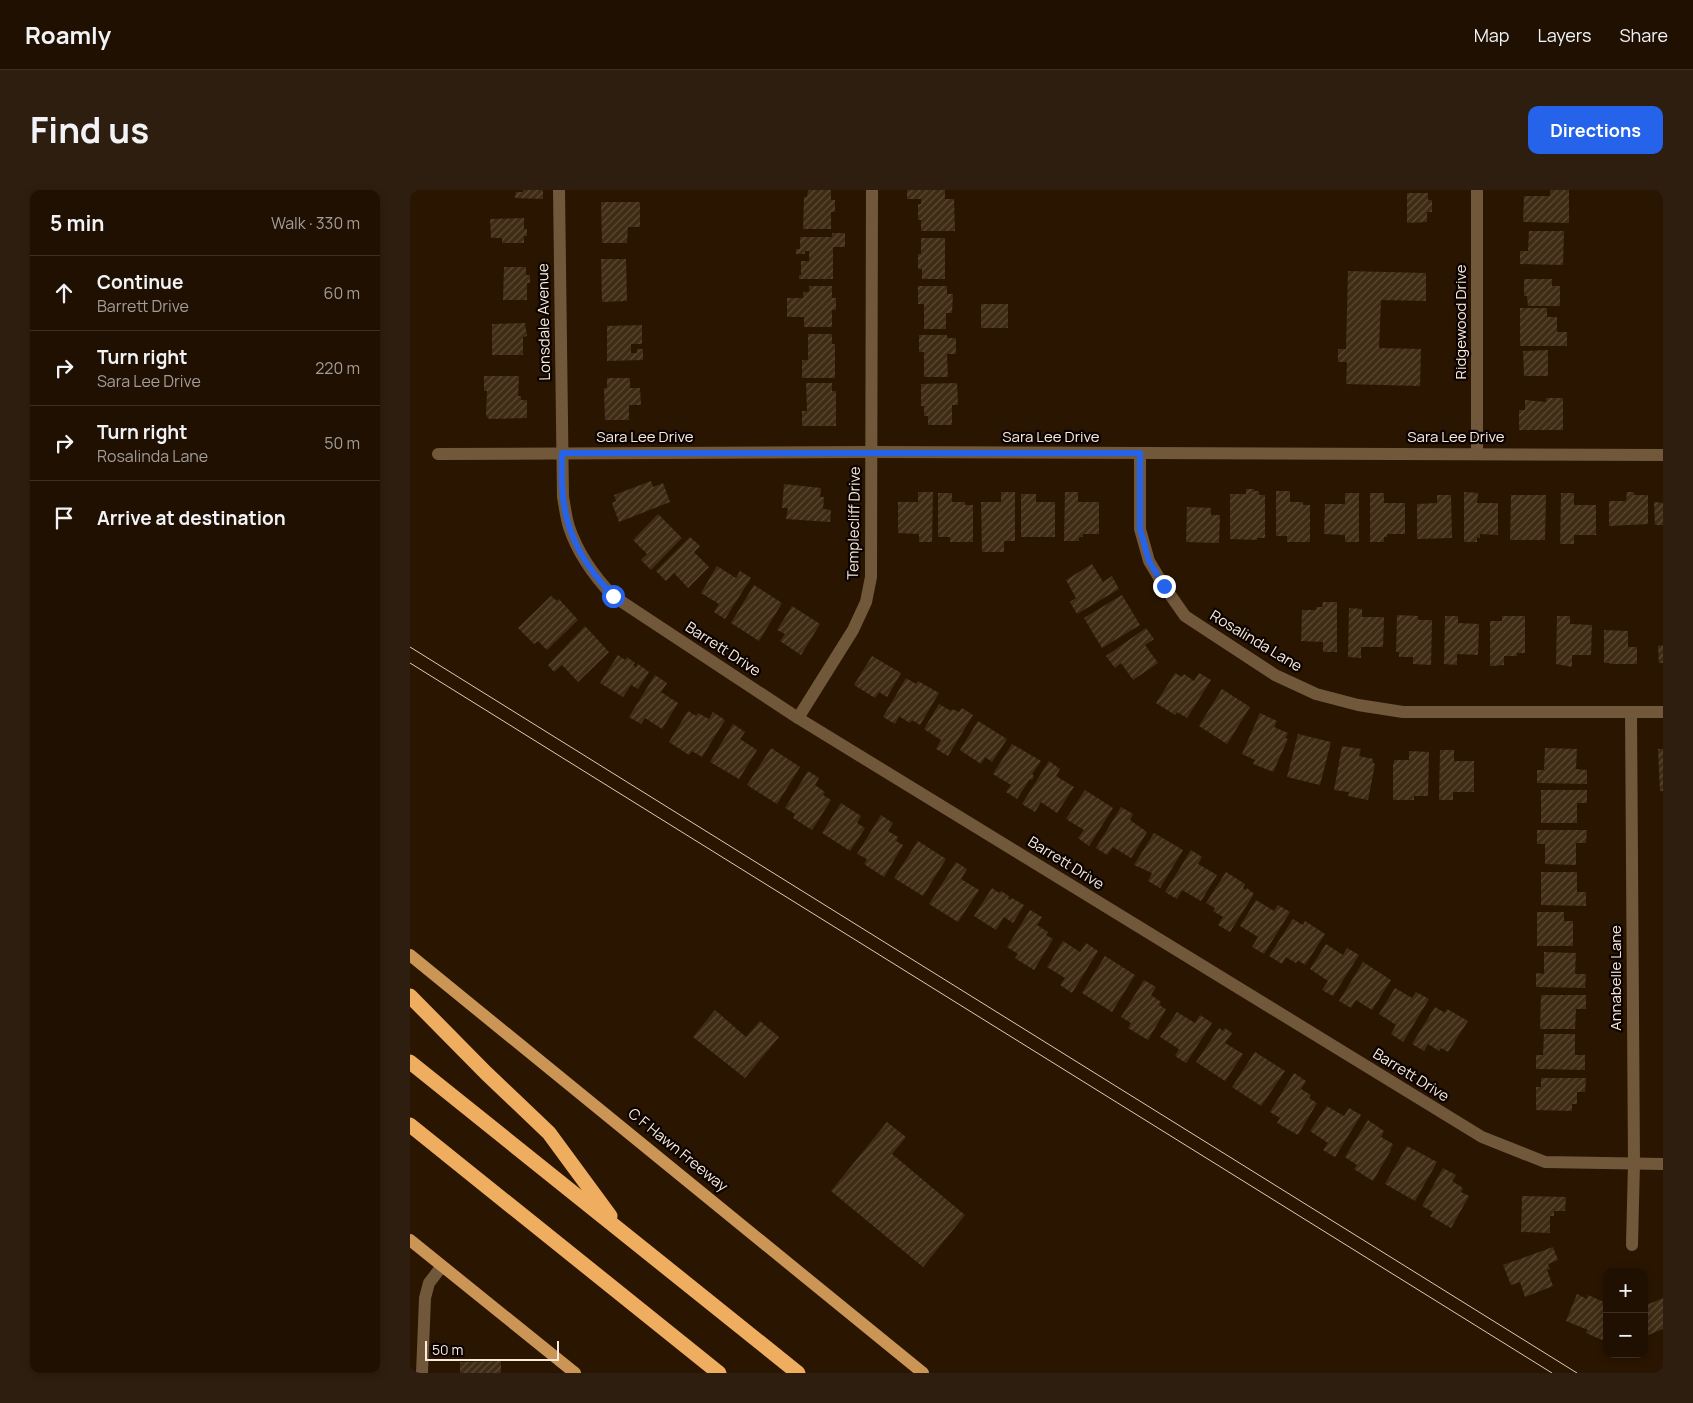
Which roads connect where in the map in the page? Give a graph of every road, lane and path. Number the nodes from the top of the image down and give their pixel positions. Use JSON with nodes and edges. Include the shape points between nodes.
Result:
{"nodes":[{"id":1,"x":559,"y":190,"type":"edge"},
{"id":2,"x":872,"y":190,"type":"edge"},
{"id":3,"x":1477,"y":190,"type":"edge"},
{"id":4,"x":872,"y":452,"type":"junction"},
{"id":5,"x":562,"y":453,"type":"junction"},
{"id":6,"x":1140,"y":453,"type":"junction"},
{"id":7,"x":438,"y":454,"type":"dead end"},
{"id":8,"x":1477,"y":454,"type":"junction"},
{"id":9,"x":1663,"y":455,"type":"edge"},
{"id":10,"x":1631,"y":712,"type":"junction"},
{"id":11,"x":1663,"y":712,"type":"edge"},
{"id":12,"x":798,"y":718,"type":"junction"},
{"id":13,"x":410,"y":955,"type":"edge"},
{"id":14,"x":410,"y":996,"type":"edge"},
{"id":15,"x":410,"y":1062,"type":"edge"},
{"id":16,"x":410,"y":1124,"type":"edge"},
{"id":17,"x":1634,"y":1163,"type":"junction"},
{"id":18,"x":1663,"y":1164,"type":"edge"},
{"id":19,"x":624,"y":1234,"type":"junction"},
{"id":20,"x":410,"y":1240,"type":"edge"},
{"id":21,"x":1632,"y":1244,"type":"dead end"},
{"id":22,"x":442,"y":1266,"type":"junction"},
{"id":23,"x":422,"y":1373,"type":"edge"},
{"id":24,"x":575,"y":1373,"type":"edge"},
{"id":25,"x":719,"y":1373,"type":"edge"},
{"id":26,"x":798,"y":1373,"type":"edge"},
{"id":27,"x":923,"y":1373,"type":"edge"}],
"edges":[{"from":1,"to":5,"type":"street","name":"Lonsdale Avenue"},
{"from":2,"to":4,"type":"street","name":"Templecliff Drive"},
{"from":3,"to":8,"type":"street","name":"Ridgewood Drive"},
{"from":4,"to":5,"type":"street","name":"Sara Lee Drive"},
{"from":4,"to":6,"type":"street","name":"Sara Lee Drive"},
{"from":4,"to":12,"type":"street","name":"Templecliff Drive","via":[[871,576],[866,602],[853,630]]},
{"from":5,"to":7,"type":"street","name":"Sara Lee Drive"},
{"from":5,"to":12,"type":"street","name":"Barrett Drive","via":[[563,496],[569,527],[595,576],[613,596]]},
{"from":6,"to":8,"type":"street","name":"Sara Lee Drive"},
{"from":6,"to":10,"type":"street","name":"Rosalinda Lane","via":[[1140,529],[1149,561],[1164,586],[1185,616],[1275,675],[1316,694],[1403,712]]},
{"from":8,"to":9,"type":"street","name":"Sara Lee Drive"},
{"from":10,"to":11,"type":"street","name":"Rosalinda Lane"},
{"from":10,"to":17,"type":"street","name":"Annabelle Lane"},
{"from":12,"to":17,"type":"street","name":"Barrett Drive","via":[[1482,1137],[1546,1162]]},
{"from":13,"to":27,"type":"main road","name":"C F Hawn Freeway"},
{"from":14,"to":19,"type":"highway","via":[[549,1133]]},
{"from":15,"to":19,"type":"highway"},
{"from":16,"to":25,"type":"highway"},
{"from":17,"to":18,"type":"street","name":"Barrett Drive"},
{"from":17,"to":21,"type":"street","name":"Annabelle Lane"},
{"from":19,"to":26,"type":"highway"},
{"from":20,"to":22,"type":"main road"},
{"from":22,"to":23,"type":"street","via":[[429,1283],[425,1298]]},
{"from":22,"to":24,"type":"main road"}]}
